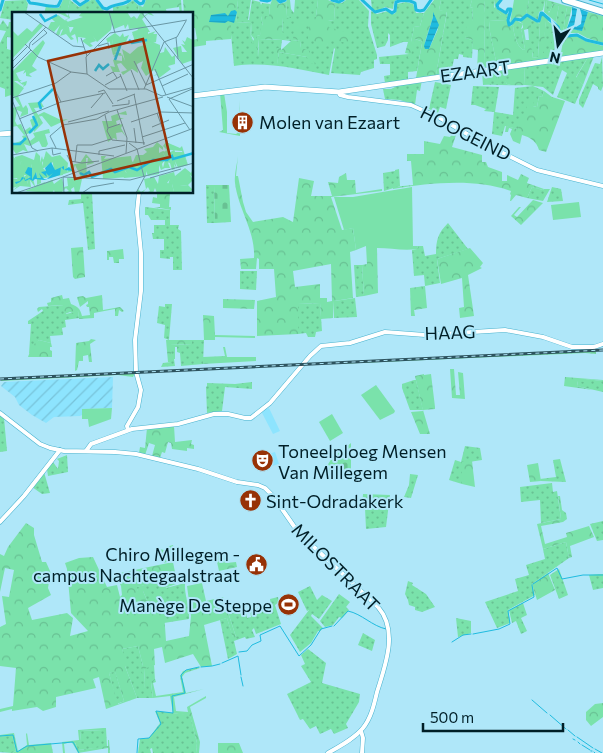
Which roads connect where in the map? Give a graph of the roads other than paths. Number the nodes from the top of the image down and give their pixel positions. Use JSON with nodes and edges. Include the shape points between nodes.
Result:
{"nodes":[{"id":1,"x":565,"y":0,"type":"edge"},
{"id":2,"x":578,"y":0,"type":"edge"},
{"id":3,"x":603,"y":8,"type":"edge"},
{"id":4,"x":603,"y":12,"type":"edge"},
{"id":5,"x":603,"y":53,"type":"edge"},
{"id":6,"x":338,"y":91,"type":"junction"},
{"id":7,"x":194,"y":96,"type":"edge"},
{"id":8,"x":603,"y":186,"type":"edge"},
{"id":9,"x":139,"y":194,"type":"edge"},
{"id":10,"x":602,"y":344,"type":"edge"},
{"id":11,"x":0,"y":413,"type":"edge"},
{"id":12,"x":128,"y":430,"type":"junction"},
{"id":13,"x":58,"y":450,"type":"junction"},
{"id":14,"x":88,"y":451,"type":"junction"},
{"id":15,"x":0,"y":522,"type":"edge"},
{"id":16,"x":359,"y":733,"type":"junction"},
{"id":17,"x":328,"y":753,"type":"edge"},
{"id":18,"x":362,"y":753,"type":"edge"}],
"edges":[{"from":1,"to":4,"type":"highway"},
{"from":2,"to":3,"type":"highway"},
{"from":5,"to":6,"type":"main road","name":"EZAART"},
{"from":6,"to":7,"type":"main road","name":"EZAART","via":[[265,87]]},
{"from":6,"to":8,"type":"street","name":"HOOGEIND","via":[[348,97],[411,105],[537,170]]},
{"from":9,"to":12,"type":"street","via":[[141,292],[135,334],[136,371],[141,394]]},
{"from":10,"to":12,"type":"street","name":"HAAG","via":[[572,347],[544,336],[511,330],[425,335],[391,332],[350,343],[321,346],[270,403],[252,417],[221,413],[178,424]]},
{"from":11,"to":13,"type":"street","via":[[40,444]]},
{"from":12,"to":14,"type":"street","via":[[89,446]]},
{"from":13,"to":14,"type":"street","name":"MILOSTRAAT"},
{"from":13,"to":15,"type":"street"},
{"from":14,"to":16,"type":"street","name":"MILOSTRAAT","via":[[136,454],[271,492],[290,524],[386,619],[386,662],[370,718]]},
{"from":16,"to":17,"type":"street"},
{"from":16,"to":18,"type":"street"}]}
